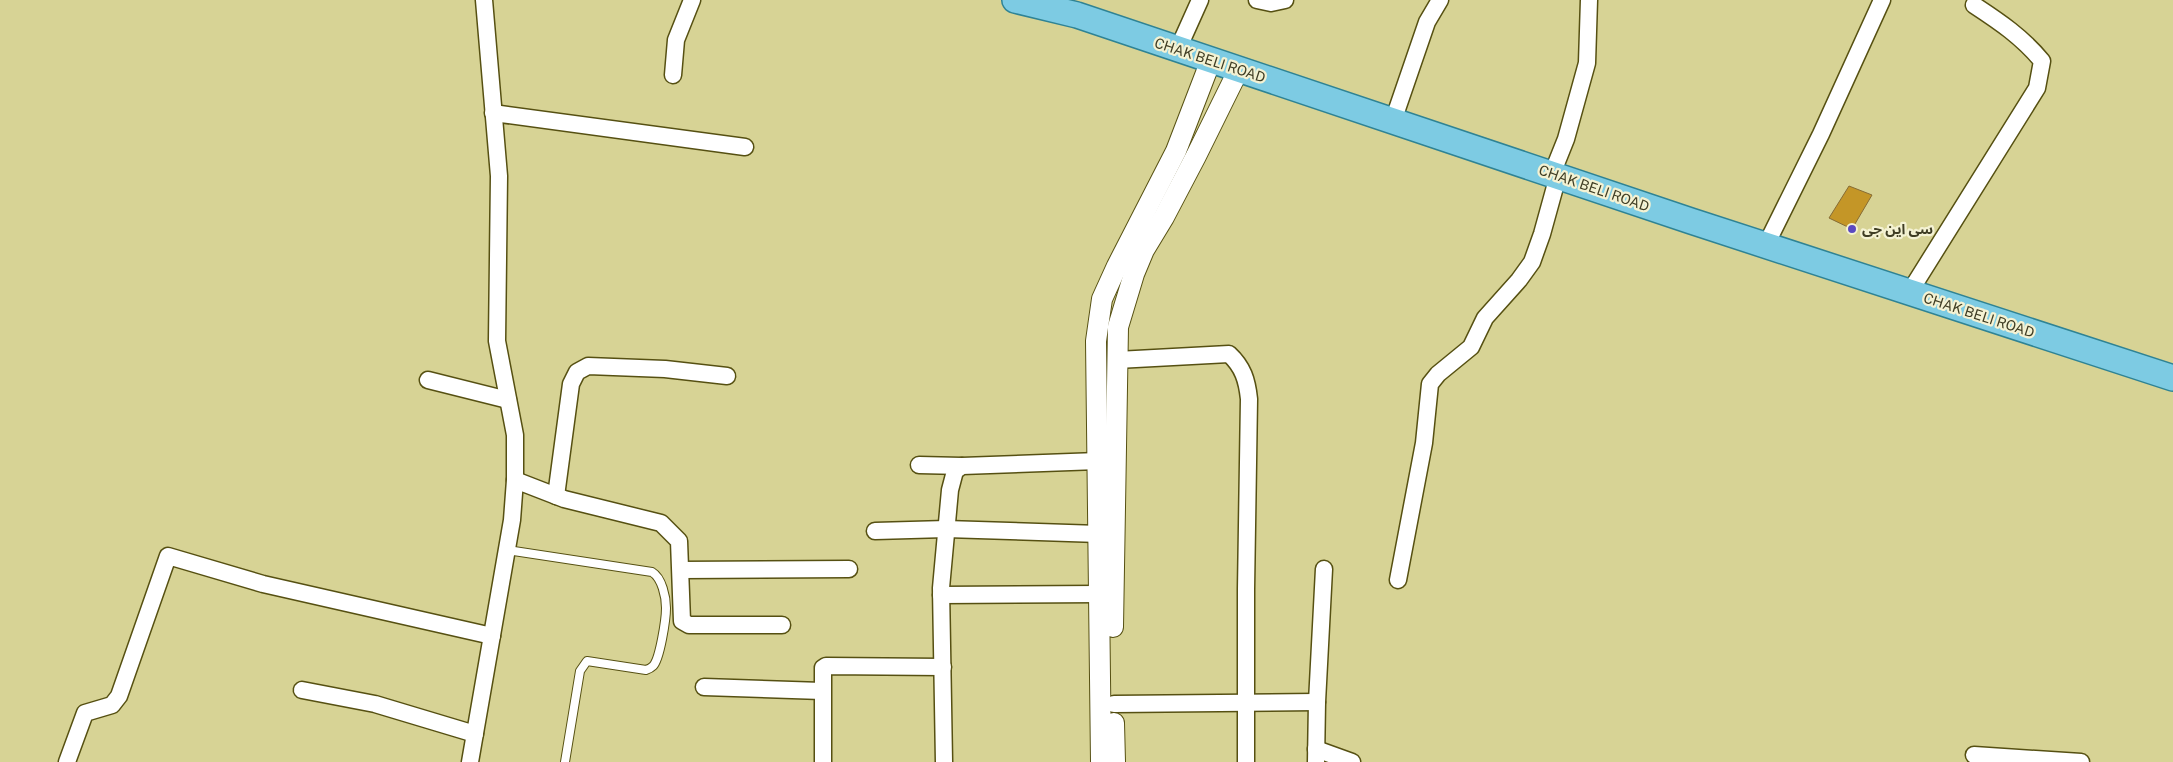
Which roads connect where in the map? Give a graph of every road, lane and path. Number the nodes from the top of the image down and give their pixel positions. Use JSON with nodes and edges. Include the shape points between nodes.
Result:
{"nodes":[{"id":1,"x":484,"y":0,"type":"edge"},
{"id":2,"x":692,"y":0,"type":"edge"},
{"id":3,"x":1015,"y":0,"type":"edge"},
{"id":4,"x":1200,"y":0,"type":"edge"},
{"id":5,"x":1257,"y":0,"type":"edge"},
{"id":6,"x":1285,"y":0,"type":"edge"},
{"id":7,"x":1440,"y":0,"type":"edge"},
{"id":8,"x":1589,"y":0,"type":"edge"},
{"id":9,"x":1882,"y":0,"type":"edge"},
{"id":10,"x":1974,"y":5,"type":"dead end"},
{"id":11,"x":1178,"y":49,"type":"junction"},
{"id":12,"x":1211,"y":60,"type":"junction"},
{"id":13,"x":1239,"y":69,"type":"junction"},
{"id":14,"x":673,"y":76,"type":"dead end"},
{"id":15,"x":493,"y":113,"type":"junction"},
{"id":16,"x":1393,"y":121,"type":"junction"},
{"id":17,"x":746,"y":147,"type":"dead end"},
{"id":18,"x":1555,"y":175,"type":"junction"},
{"id":19,"x":1766,"y":245,"type":"junction"},
{"id":20,"x":1909,"y":292,"type":"junction"},
{"id":21,"x":1117,"y":360,"type":"junction"},
{"id":22,"x":727,"y":376,"type":"dead end"},
{"id":23,"x":2173,"y":378,"type":"edge"},
{"id":24,"x":428,"y":380,"type":"dead end"},
{"id":25,"x":508,"y":400,"type":"junction"},
{"id":26,"x":1098,"y":461,"type":"junction"},
{"id":27,"x":919,"y":465,"type":"dead end"},
{"id":28,"x":962,"y":466,"type":"junction"},
{"id":29,"x":515,"y":480,"type":"junction"},
{"id":30,"x":556,"y":496,"type":"junction"},
{"id":31,"x":946,"y":529,"type":"junction"},
{"id":32,"x":875,"y":531,"type":"dead end"},
{"id":33,"x":1099,"y":534,"type":"junction"},
{"id":34,"x":507,"y":550,"type":"junction"},
{"id":35,"x":849,"y":569,"type":"dead end"},
{"id":36,"x":1324,"y":569,"type":"dead end"},
{"id":37,"x":680,"y":570,"type":"junction"},
{"id":38,"x":1398,"y":580,"type":"dead end"},
{"id":39,"x":941,"y":594,"type":"junction"},
{"id":40,"x":1100,"y":594,"type":"junction"},
{"id":41,"x":782,"y":625,"type":"dead end"},
{"id":42,"x":492,"y":636,"type":"junction"},
{"id":43,"x":943,"y":667,"type":"junction"},
{"id":44,"x":704,"y":686,"type":"dead end"},
{"id":45,"x":302,"y":690,"type":"dead end"},
{"id":46,"x":822,"y":691,"type":"junction"},
{"id":47,"x":1246,"y":702,"type":"junction"},
{"id":48,"x":1316,"y":702,"type":"junction"},
{"id":49,"x":1114,"y":704,"type":"junction"},
{"id":50,"x":475,"y":734,"type":"junction"},
{"id":51,"x":1974,"y":755,"type":"dead end"},
{"id":52,"x":1316,"y":756,"type":"edge"},
{"id":53,"x":67,"y":762,"type":"edge"},
{"id":54,"x":470,"y":762,"type":"edge"},
{"id":55,"x":565,"y":762,"type":"edge"},
{"id":56,"x":823,"y":762,"type":"edge"},
{"id":57,"x":944,"y":762,"type":"edge"},
{"id":58,"x":1100,"y":762,"type":"edge"},
{"id":59,"x":1115,"y":762,"type":"edge"},
{"id":60,"x":1246,"y":762,"type":"edge"},
{"id":61,"x":1352,"y":762,"type":"edge"},
{"id":62,"x":2081,"y":762,"type":"edge"}],
"edges":[{"from":1,"to":15,"type":"street"},
{"from":2,"to":14,"type":"street","via":[[676,40]]},
{"from":3,"to":11,"type":"main road","name":"CHAK BELI ROAD","via":[[1077,15]]},
{"from":4,"to":11,"type":"street"},
{"from":5,"to":6,"type":"street","via":[[1271,3]]},
{"from":7,"to":16,"type":"street","via":[[1427,22]]},
{"from":8,"to":18,"type":"street","via":[[1587,63]]},
{"from":9,"to":19,"type":"street"},
{"from":10,"to":20,"type":"street","via":[[2026,42],[2042,61],[2041,72],[2037,88]]},
{"from":11,"to":12,"type":"main road","name":"CHAK BELI ROAD"},
{"from":12,"to":13,"type":"main road","name":"CHAK BELI ROAD"},
{"from":12,"to":26,"type":"street","via":[[1176,151],[1102,299],[1096,341]]},
{"from":13,"to":16,"type":"main road","name":"CHAK BELI ROAD"},
{"from":13,"to":21,"type":"street","via":[[1144,250],[1118,327]]},
{"from":15,"to":17,"type":"street"},
{"from":15,"to":25,"type":"street","via":[[498,176],[497,341]]},
{"from":16,"to":18,"type":"main road","name":"CHAK BELI ROAD"},
{"from":18,"to":19,"type":"main road","name":"CHAK BELI ROAD"},
{"from":18,"to":38,"type":"street","via":[[1542,234],[1532,262],[1485,318],[1471,348],[1430,384],[1424,443]]},
{"from":19,"to":20,"type":"main road","name":"CHAK BELI ROAD"},
{"from":20,"to":23,"type":"main road","name":"CHAK BELI ROAD"},
{"from":21,"to":47,"type":"street","via":[[1229,354],[1248,380]]},
{"from":21,"to":49,"type":"street"},
{"from":22,"to":30,"type":"street","via":[[665,369],[588,366],[576,372],[571,384]]},
{"from":24,"to":25,"type":"street"},
{"from":25,"to":29,"type":"street","via":[[515,435]]},
{"from":26,"to":28,"type":"street"},
{"from":26,"to":33,"type":"street"},
{"from":27,"to":28,"type":"street"},
{"from":28,"to":31,"type":"street","via":[[956,471],[950,490]]},
{"from":29,"to":30,"type":"street"},
{"from":29,"to":34,"type":"street"},
{"from":30,"to":37,"type":"street","via":[[661,523],[679,541]]},
{"from":31,"to":32,"type":"street"},
{"from":31,"to":33,"type":"street"},
{"from":31,"to":39,"type":"street"},
{"from":33,"to":40,"type":"street"},
{"from":34,"to":42,"type":"street"},
{"from":34,"to":55,"type":"lane","via":[[652,572],[659,578],[663,592],[666,609],[659,655],[654,666],[646,670],[587,661],[580,671]]},
{"from":35,"to":37,"type":"street"},
{"from":36,"to":48,"type":"street"},
{"from":37,"to":41,"type":"street","via":[[682,621],[689,625]]},
{"from":39,"to":40,"type":"street"},
{"from":39,"to":43,"type":"street"},
{"from":40,"to":58,"type":"street"},
{"from":42,"to":50,"type":"street"},
{"from":42,"to":53,"type":"street","via":[[263,584],[168,556],[118,696],[112,705],[85,713]]},
{"from":43,"to":46,"type":"street","via":[[826,666],[823,668]]},
{"from":43,"to":57,"type":"street"},
{"from":44,"to":46,"type":"street"},
{"from":45,"to":50,"type":"street","via":[[374,704]]},
{"from":46,"to":56,"type":"street"},
{"from":47,"to":48,"type":"street"},
{"from":47,"to":49,"type":"street"},
{"from":47,"to":60,"type":"street"},
{"from":48,"to":52,"type":"street"},
{"from":49,"to":59,"type":"street"},
{"from":50,"to":54,"type":"street"},
{"from":51,"to":62,"type":"street"},
{"from":52,"to":61,"type":"street"},
{"from":58,"to":59,"type":"street"}]}
